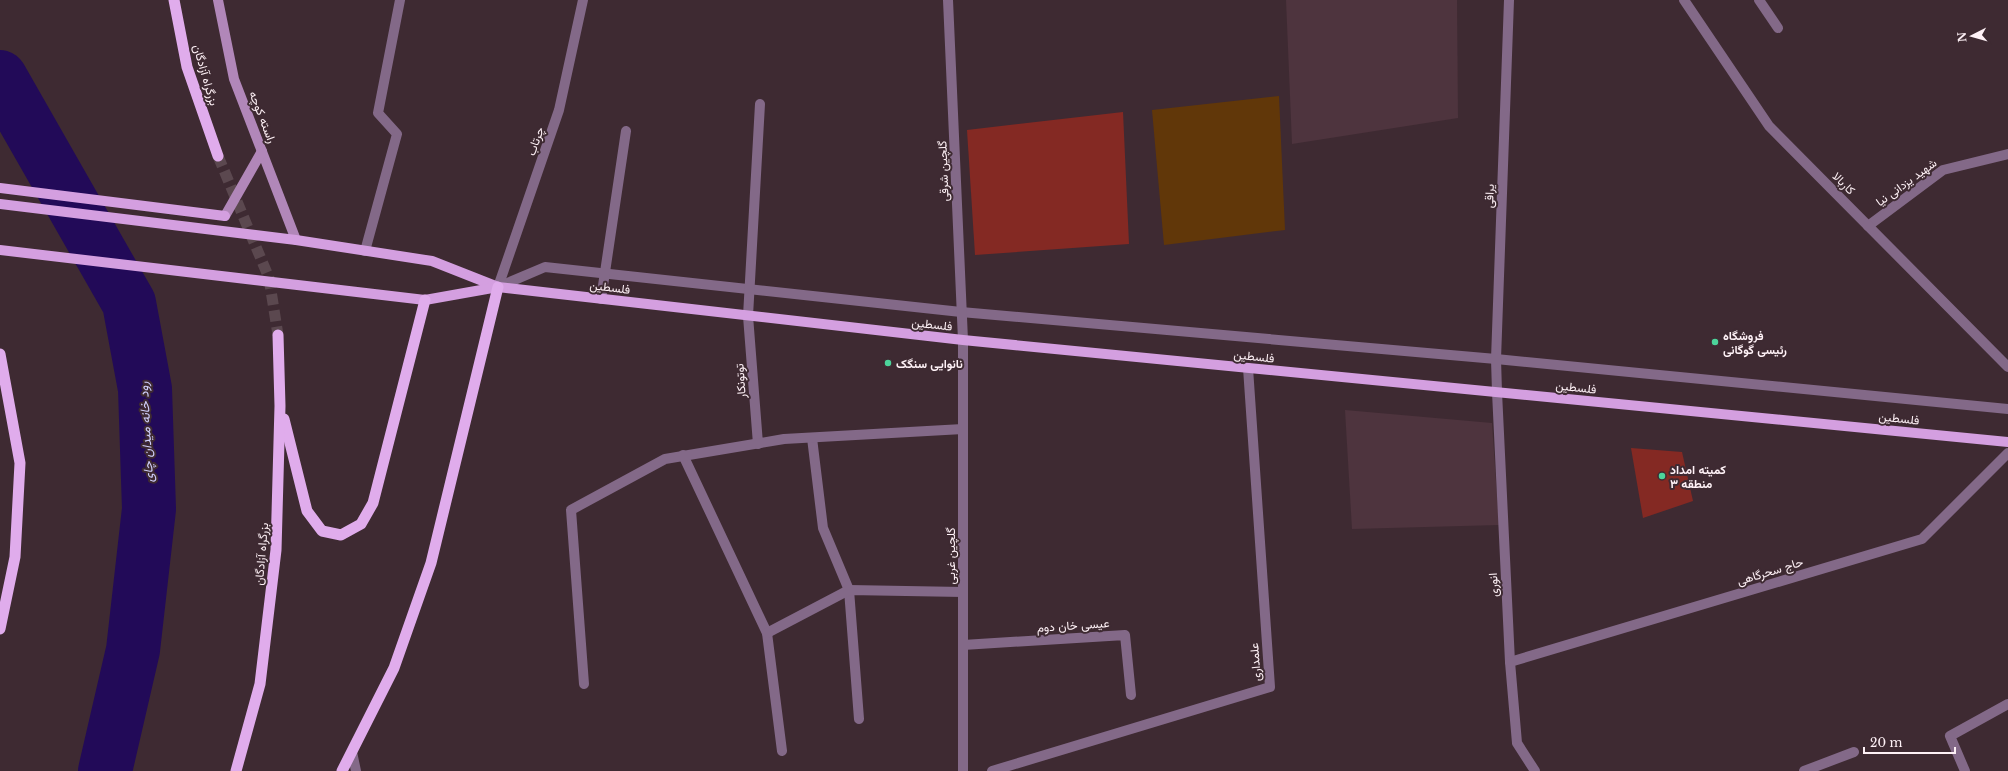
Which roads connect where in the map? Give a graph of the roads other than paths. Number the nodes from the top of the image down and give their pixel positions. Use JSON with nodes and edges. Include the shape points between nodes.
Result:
{"nodes":[{"id":1,"x":174,"y":0,"type":"edge"},
{"id":2,"x":218,"y":0,"type":"edge"},
{"id":3,"x":400,"y":0,"type":"edge"},
{"id":4,"x":583,"y":0,"type":"edge"},
{"id":5,"x":948,"y":0,"type":"edge"},
{"id":6,"x":1509,"y":0,"type":"edge"},
{"id":7,"x":1684,"y":0,"type":"edge"},
{"id":8,"x":1759,"y":0,"type":"edge"},
{"id":9,"x":1778,"y":28,"type":"dead end"},
{"id":10,"x":760,"y":104,"type":"dead end"},
{"id":11,"x":626,"y":131,"type":"dead end"},
{"id":12,"x":262,"y":150,"type":"junction"},
{"id":13,"x":2008,"y":154,"type":"edge"},
{"id":14,"x":218,"y":156,"type":"tunnel mouth"},
{"id":15,"x":0,"y":188,"type":"edge"},
{"id":16,"x":0,"y":204,"type":"edge"},
{"id":17,"x":1868,"y":226,"type":"junction"},
{"id":18,"x":296,"y":240,"type":"junction"},
{"id":19,"x":0,"y":250,"type":"edge"},
{"id":20,"x":365,"y":251,"type":"junction"},
{"id":21,"x":605,"y":274,"type":"junction"},
{"id":22,"x":498,"y":287,"type":"junction"},
{"id":23,"x":749,"y":289,"type":"junction"},
{"id":24,"x":601,"y":299,"type":"junction"},
{"id":25,"x":425,"y":300,"type":"junction"},
{"id":26,"x":962,"y":312,"type":"junction"},
{"id":27,"x":748,"y":316,"type":"junction"},
{"id":28,"x":278,"y":335,"type":"tunnel mouth"},
{"id":29,"x":963,"y":340,"type":"junction"},
{"id":30,"x":0,"y":354,"type":"edge"},
{"id":31,"x":1496,"y":359,"type":"junction"},
{"id":32,"x":2008,"y":367,"type":"edge"},
{"id":33,"x":1248,"y":368,"type":"junction"},
{"id":34,"x":1497,"y":392,"type":"junction"},
{"id":35,"x":280,"y":406,"type":"junction"},
{"id":36,"x":2008,"y":409,"type":"edge"},
{"id":37,"x":963,"y":429,"type":"junction"},
{"id":38,"x":812,"y":438,"type":"junction"},
{"id":39,"x":2008,"y":442,"type":"edge"},
{"id":40,"x":758,"y":444,"type":"junction"},
{"id":41,"x":2008,"y":453,"type":"edge"},
{"id":42,"x":683,"y":456,"type":"junction"},
{"id":43,"x":849,"y":590,"type":"junction"},
{"id":44,"x":963,"y":592,"type":"junction"},
{"id":45,"x":0,"y":628,"type":"edge"},
{"id":46,"x":767,"y":633,"type":"junction"},
{"id":47,"x":963,"y":645,"type":"junction"},
{"id":48,"x":1510,"y":662,"type":"junction"},
{"id":49,"x":584,"y":684,"type":"dead end"},
{"id":50,"x":1131,"y":695,"type":"dead end"},
{"id":51,"x":2008,"y":704,"type":"edge"},
{"id":52,"x":859,"y":719,"type":"dead end"},
{"id":53,"x":782,"y":751,"type":"dead end"},
{"id":54,"x":352,"y":752,"type":"junction"},
{"id":55,"x":1854,"y":752,"type":"dead end"},
{"id":56,"x":236,"y":771,"type":"edge"},
{"id":57,"x":342,"y":771,"type":"edge"},
{"id":58,"x":356,"y":771,"type":"edge"},
{"id":59,"x":964,"y":771,"type":"edge"},
{"id":60,"x":992,"y":771,"type":"edge"},
{"id":61,"x":1535,"y":771,"type":"edge"},
{"id":62,"x":1804,"y":771,"type":"edge"},
{"id":63,"x":1965,"y":771,"type":"edge"}],
"edges":[{"from":1,"to":14,"type":"highway","name":"بزرگراه آزادگان","via":[[187,67]]},
{"from":2,"to":12,"type":"main road","name":"راسته کوچه","via":[[234,78]]},
{"from":3,"to":20,"type":"street","via":[[378,113],[397,134]]},
{"from":4,"to":22,"type":"street","name":"چرتاب","via":[[559,110]]},
{"from":5,"to":26,"type":"street","name":"گلچین شرقی"},
{"from":6,"to":31,"type":"street","name":"یراقی"},
{"from":7,"to":17,"type":"street","name":"کاربالا","via":[[1769,126]]},
{"from":8,"to":9,"type":"street"},
{"from":10,"to":23,"type":"street","name":"توتونکار"},
{"from":11,"to":21,"type":"street"},
{"from":12,"to":15,"type":"main road","via":[[225,216]]},
{"from":12,"to":18,"type":"main road","name":"راسته کوچه"},
{"from":13,"to":17,"type":"street","name":"شهید یزدانی نیا","via":[[1942,170]]},
{"from":16,"to":18,"type":"main road"},
{"from":17,"to":32,"type":"street","name":"کاربالا"},
{"from":18,"to":20,"type":"main road"},
{"from":19,"to":25,"type":"main road"},
{"from":20,"to":22,"type":"main road","via":[[432,261]]},
{"from":21,"to":22,"type":"street","via":[[545,267]]},
{"from":21,"to":23,"type":"street"},
{"from":21,"to":24,"type":"street"},
{"from":22,"to":24,"type":"main road","name":"فلسطین"},
{"from":22,"to":25,"type":"main road"},
{"from":22,"to":54,"type":"highway","via":[[431,563],[394,668]]},
{"from":23,"to":26,"type":"street"},
{"from":23,"to":27,"type":"street","name":"توتونکار"},
{"from":24,"to":27,"type":"main road","name":"فلسطین"},
{"from":25,"to":35,"type":"highway","via":[[373,503],[361,524],[341,535],[322,531],[307,511]]},
{"from":26,"to":29,"type":"street","name":"گلچین شرقی"},
{"from":26,"to":31,"type":"street"},
{"from":27,"to":29,"type":"main road","name":"فلسطین"},
{"from":27,"to":40,"type":"street","name":"توتونکار"},
{"from":28,"to":35,"type":"highway","name":"بزرگراه آزادگان"},
{"from":29,"to":33,"type":"main road","name":"فلسطین"},
{"from":29,"to":37,"type":"street","name":"گلچین غربی"},
{"from":30,"to":45,"type":"highway","via":[[20,464],[15,557]]},
{"from":31,"to":34,"type":"street","name":"یراقی"},
{"from":31,"to":36,"type":"street"},
{"from":33,"to":34,"type":"main road","name":"فلسطین"},
{"from":33,"to":60,"type":"street","name":"علمداری","via":[[1270,687]]},
{"from":34,"to":39,"type":"main road","name":"فلسطین"},
{"from":34,"to":48,"type":"street","name":"انوری"},
{"from":35,"to":56,"type":"highway","name":"بزرگراه آزادگان","via":[[276,550],[260,684]]},
{"from":37,"to":38,"type":"street"},
{"from":37,"to":44,"type":"street","name":"گلچین غربی"},
{"from":38,"to":40,"type":"street","via":[[784,439]]},
{"from":38,"to":43,"type":"street","via":[[823,528]]},
{"from":40,"to":42,"type":"street"},
{"from":41,"to":48,"type":"street","name":"حاج سحرگاهی","via":[[1922,539]]},
{"from":42,"to":46,"type":"street"},
{"from":42,"to":49,"type":"street","via":[[665,458],[571,510]]},
{"from":43,"to":44,"type":"street"},
{"from":43,"to":46,"type":"street"},
{"from":43,"to":52,"type":"street"},
{"from":44,"to":47,"type":"street","name":"گلچین غربی"},
{"from":46,"to":53,"type":"street"},
{"from":47,"to":50,"type":"street","name":"عیسی خان دوم","via":[[1125,635]]},
{"from":47,"to":59,"type":"street","name":"گلچین غربی"},
{"from":48,"to":61,"type":"street","name":"انوری","via":[[1518,743]]},
{"from":51,"to":63,"type":"street","via":[[1950,736]]},
{"from":54,"to":57,"type":"highway"},
{"from":54,"to":58,"type":"street"},
{"from":55,"to":62,"type":"street"}]}
